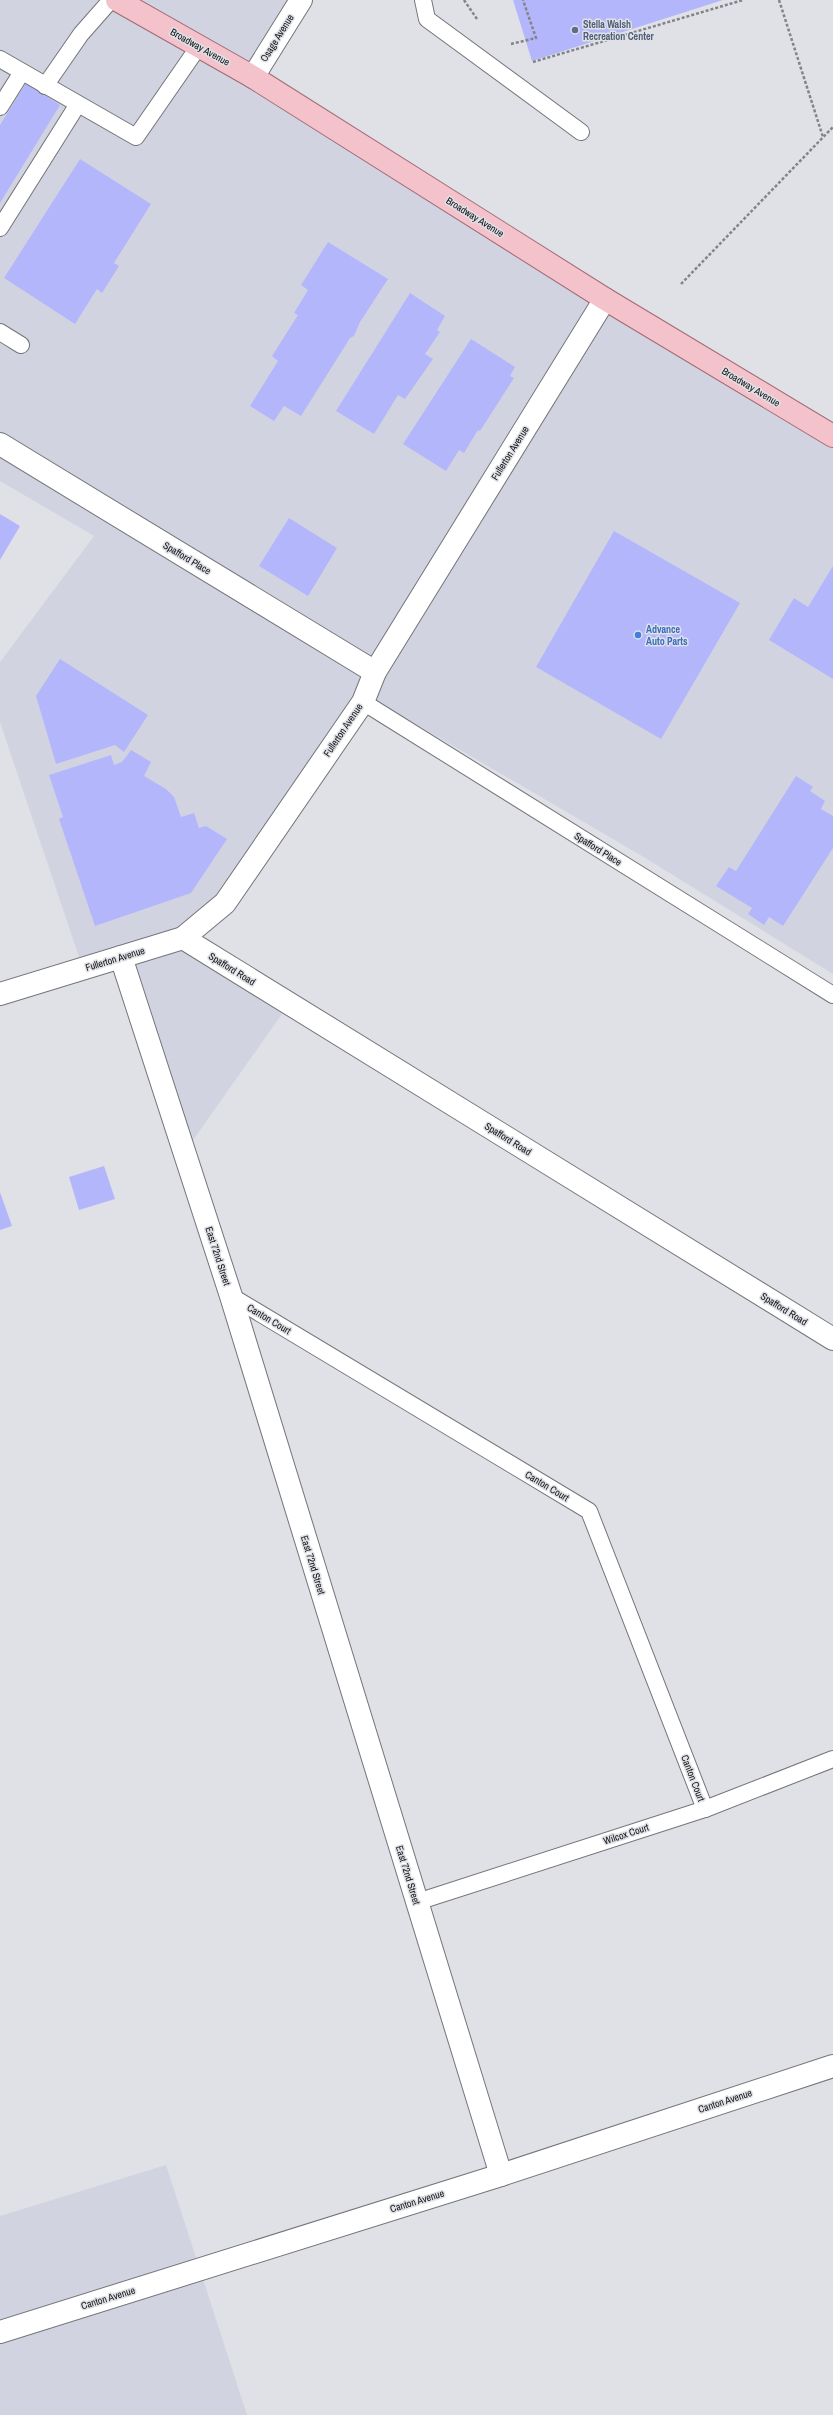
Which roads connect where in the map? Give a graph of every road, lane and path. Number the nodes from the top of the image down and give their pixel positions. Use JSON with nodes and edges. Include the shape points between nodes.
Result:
{"nodes":[{"id":1,"x":111,"y":0,"type":"edge"},
{"id":2,"x":117,"y":0,"type":"edge"},
{"id":3,"x":301,"y":0,"type":"edge"},
{"id":4,"x":423,"y":0,"type":"edge"},
{"id":5,"x":464,"y":0,"type":"edge"},
{"id":6,"x":523,"y":0,"type":"edge"},
{"id":7,"x":743,"y":0,"type":"edge"},
{"id":8,"x":779,"y":0,"type":"edge"},
{"id":9,"x":480,"y":25,"type":"dead end"},
{"id":10,"x":199,"y":46,"type":"junction"},
{"id":11,"x":507,"y":46,"type":"dead end"},
{"id":12,"x":0,"y":60,"type":"edge"},
{"id":13,"x":528,"y":63,"type":"dead end"},
{"id":14,"x":22,"y":72,"type":"junction"},
{"id":15,"x":253,"y":76,"type":"junction"},
{"id":16,"x":45,"y":86,"type":"junction"},
{"id":17,"x":78,"y":104,"type":"junction"},
{"id":18,"x":2,"y":112,"type":"edge"},
{"id":19,"x":833,"y":127,"type":"edge"},
{"id":20,"x":581,"y":132,"type":"dead end"},
{"id":21,"x":823,"y":137,"type":"junction"},
{"id":22,"x":0,"y":228,"type":"edge"},
{"id":23,"x":680,"y":284,"type":"dead end"},
{"id":24,"x":605,"y":300,"type":"junction"},
{"id":25,"x":0,"y":332,"type":"edge"},
{"id":26,"x":21,"y":345,"type":"dead end"},
{"id":27,"x":833,"y":436,"type":"edge"},
{"id":28,"x":0,"y":444,"type":"edge"},
{"id":29,"x":375,"y":672,"type":"junction"},
{"id":30,"x":363,"y":702,"type":"junction"},
{"id":31,"x":183,"y":938,"type":"junction"},
{"id":32,"x":121,"y":957,"type":"junction"},
{"id":33,"x":0,"y":994,"type":"edge"},
{"id":34,"x":833,"y":995,"type":"edge"},
{"id":35,"x":231,"y":1296,"type":"junction"},
{"id":36,"x":833,"y":1339,"type":"edge"},
{"id":37,"x":833,"y":1759,"type":"edge"},
{"id":38,"x":705,"y":1808,"type":"junction"},
{"id":39,"x":417,"y":1902,"type":"junction"},
{"id":40,"x":832,"y":2069,"type":"edge"},
{"id":41,"x":501,"y":2175,"type":"junction"},
{"id":42,"x":0,"y":2332,"type":"edge"}],
"edges":[{"from":1,"to":16,"type":"lane","via":[[81,34]]},
{"from":2,"to":10,"type":"main road","name":"Broadway Avenue"},
{"from":3,"to":15,"type":"street","name":"Osage Avenue"},
{"from":4,"to":20,"type":"lane","via":[[427,19]]},
{"from":5,"to":9,"type":"path"},
{"from":6,"to":11,"type":"path","via":[[536,38]]},
{"from":7,"to":13,"type":"path"},
{"from":8,"to":21,"type":"path"},
{"from":10,"to":15,"type":"main road","name":"Broadway Avenue"},
{"from":10,"to":17,"type":"lane","via":[[136,137]]},
{"from":12,"to":14,"type":"lane"},
{"from":14,"to":16,"type":"lane"},
{"from":14,"to":18,"type":"lane"},
{"from":15,"to":24,"type":"main road","name":"Broadway Avenue"},
{"from":16,"to":17,"type":"lane"},
{"from":17,"to":22,"type":"lane","via":[[46,142],[19,185]]},
{"from":19,"to":21,"type":"path"},
{"from":21,"to":23,"type":"path"},
{"from":24,"to":27,"type":"main road","name":"Broadway Avenue"},
{"from":24,"to":29,"type":"street","name":"Fullerton Avenue"},
{"from":25,"to":26,"type":"lane"},
{"from":28,"to":29,"type":"street","name":"Spafford Place"},
{"from":29,"to":30,"type":"street","name":"Fullerton Avenue"},
{"from":30,"to":31,"type":"street","name":"Fullerton Avenue","via":[[225,903]]},
{"from":30,"to":34,"type":"lane","name":"Spafford Place"},
{"from":31,"to":32,"type":"street","name":"Fullerton Avenue"},
{"from":31,"to":36,"type":"street","name":"Spafford Road"},
{"from":32,"to":33,"type":"street","name":"Fullerton Avenue"},
{"from":32,"to":35,"type":"street","name":"East 72nd Street"},
{"from":35,"to":38,"type":"lane","name":"Canton Court","via":[[589,1511]]},
{"from":35,"to":39,"type":"street","name":"East 72nd Street"},
{"from":37,"to":38,"type":"lane","name":"Wilcox Court"},
{"from":38,"to":39,"type":"lane","name":"Wilcox Court"},
{"from":39,"to":41,"type":"street","name":"East 72nd Street"},
{"from":40,"to":41,"type":"street","name":"Canton Avenue"},
{"from":41,"to":42,"type":"street","name":"Canton Avenue"}]}
